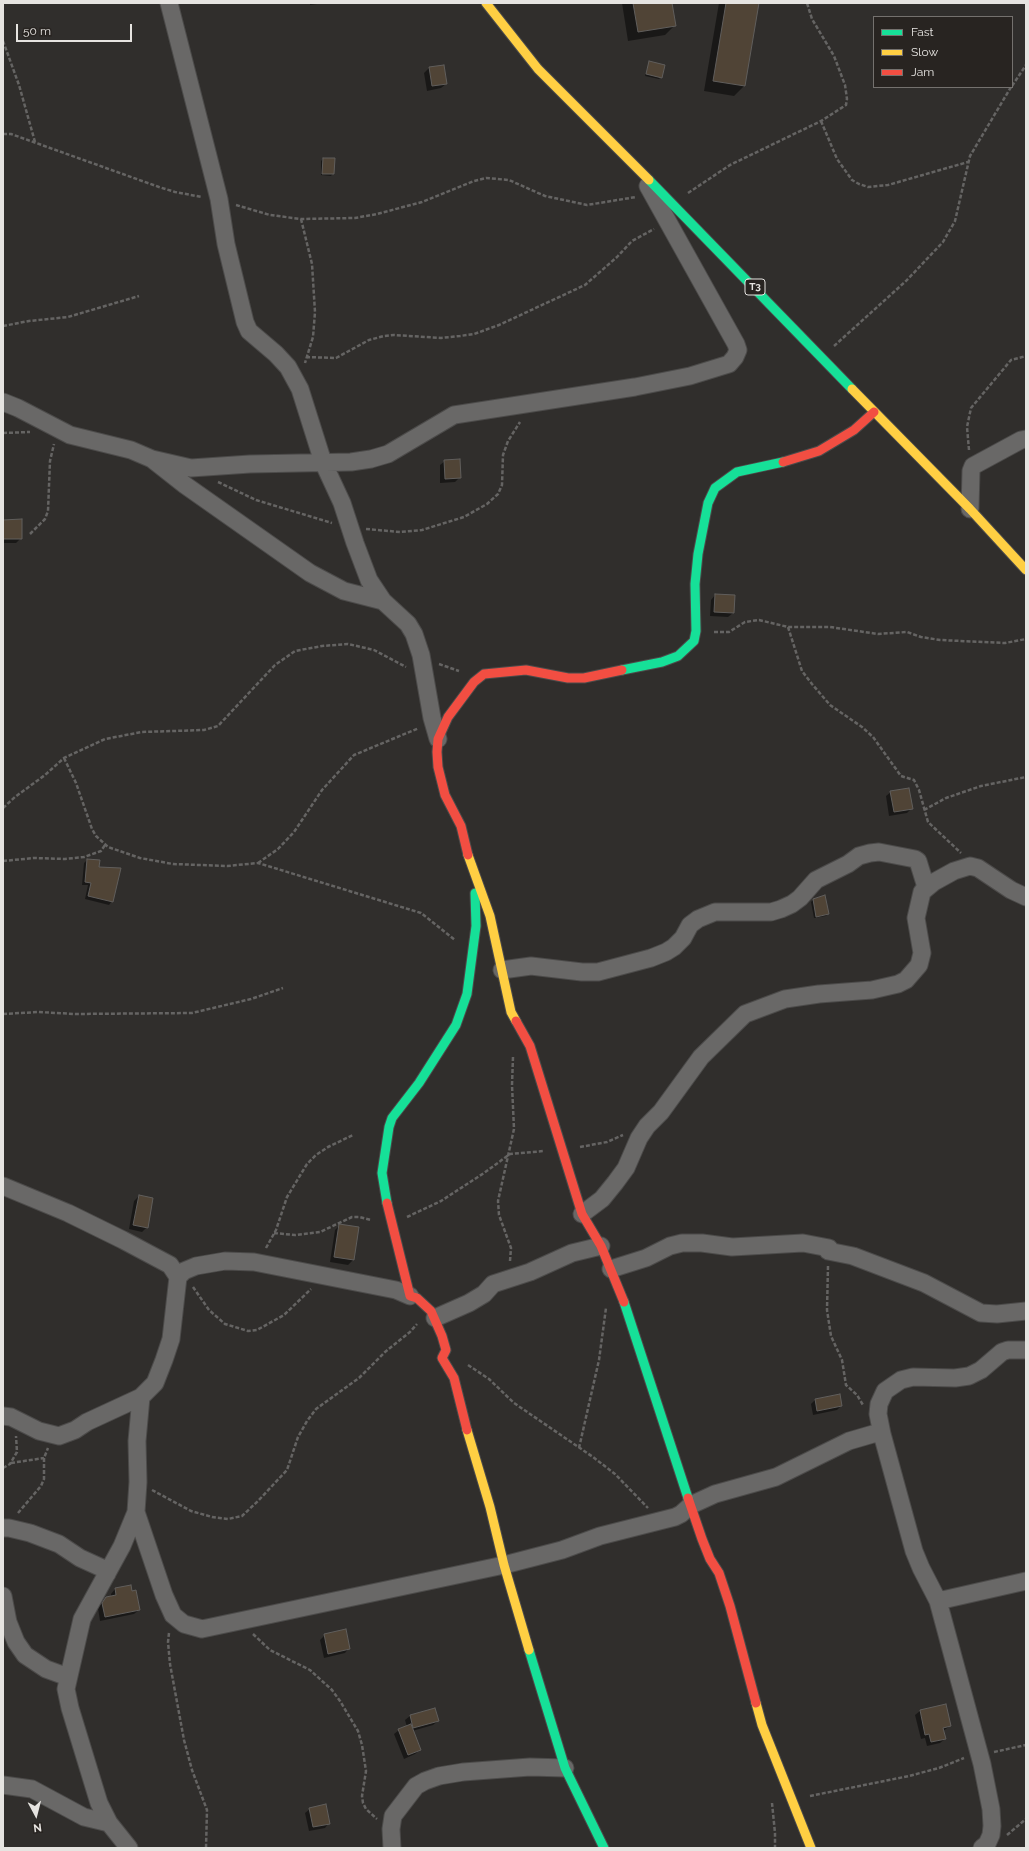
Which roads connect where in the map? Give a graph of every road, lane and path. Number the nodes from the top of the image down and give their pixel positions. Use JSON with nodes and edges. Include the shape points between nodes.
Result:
{"nodes":[{"id":1,"x":169,"y":3,"type":"edge"},
{"id":2,"x":486,"y":3,"type":"edge"},
{"id":3,"x":807,"y":3,"type":"edge"},
{"id":4,"x":3,"y":41,"type":"edge"},
{"id":5,"x":1026,"y":65,"type":"edge"},
{"id":6,"x":1013,"y":84,"type":"edge"},
{"id":7,"x":1011,"y":88,"type":"edge"},
{"id":8,"x":820,"y":121,"type":"junction"},
{"id":9,"x":3,"y":134,"type":"edge"},
{"id":10,"x":35,"y":142,"type":"junction"},
{"id":11,"x":968,"y":162,"type":"junction"},
{"id":12,"x":640,"y":172,"type":"junction"},
{"id":13,"x":652,"y":195,"type":"junction"},
{"id":14,"x":219,"y":199,"type":"junction"},
{"id":15,"x":674,"y":206,"type":"junction"},
{"id":16,"x":301,"y":219,"type":"junction"},
{"id":17,"x":669,"y":223,"type":"junction"},
{"id":18,"x":138,"y":296,"type":"dead end"},
{"id":19,"x":3,"y":326,"type":"edge"},
{"id":20,"x":1026,"y":356,"type":"edge"},
{"id":21,"x":306,"y":357,"type":"junction"},
{"id":22,"x":822,"y":357,"type":"junction"},
{"id":23,"x":300,"y":389,"type":"junction"},
{"id":24,"x":3,"y":402,"type":"edge"},
{"id":25,"x":528,"y":403,"type":"junction"},
{"id":26,"x":874,"y":412,"type":"junction"},
{"id":27,"x":1026,"y":439,"type":"edge"},
{"id":28,"x":54,"y":442,"type":"dead end"},
{"id":29,"x":152,"y":459,"type":"junction"},
{"id":30,"x":323,"y":462,"type":"junction"},
{"id":31,"x":191,"y":468,"type":"junction"},
{"id":32,"x":971,"y":471,"type":"junction"},
{"id":33,"x":970,"y":509,"type":"junction"},
{"id":34,"x":351,"y":527,"type":"junction"},
{"id":35,"x":30,"y":534,"type":"dead end"},
{"id":36,"x":1026,"y":570,"type":"edge"},
{"id":37,"x":383,"y":601,"type":"junction"},
{"id":38,"x":788,"y":627,"type":"junction"},
{"id":39,"x":696,"y":631,"type":"junction"},
{"id":40,"x":1026,"y":639,"type":"edge"},
{"id":41,"x":420,"y":655,"type":"junction"},
{"id":42,"x":425,"y":677,"type":"junction"},
{"id":43,"x":474,"y":682,"type":"junction"},
{"id":44,"x":432,"y":718,"type":"junction"},
{"id":45,"x":438,"y":739,"type":"junction"},
{"id":46,"x":64,"y":758,"type":"junction"},
{"id":47,"x":1026,"y":776,"type":"edge"},
{"id":48,"x":3,"y":808,"type":"edge"},
{"id":49,"x":924,"y":810,"type":"junction"},
{"id":50,"x":105,"y":845,"type":"junction"},
{"id":51,"x":3,"y":861,"type":"edge"},
{"id":52,"x":258,"y":862,"type":"junction"},
{"id":53,"x":975,"y":866,"type":"junction"},
{"id":54,"x":472,"y":868,"type":"junction"},
{"id":55,"x":922,"y":892,"type":"junction"},
{"id":56,"x":1026,"y":897,"type":"edge"},
{"id":57,"x":474,"y":954,"type":"junction"},
{"id":58,"x":502,"y":970,"type":"junction"},
{"id":59,"x":283,"y":988,"type":"dead end"},
{"id":60,"x":3,"y":1014,"type":"edge"},
{"id":61,"x":513,"y":1051,"type":"dead end"},
{"id":62,"x":647,"y":1126,"type":"junction"},
{"id":63,"x":353,"y":1135,"type":"dead end"},
{"id":64,"x":563,"y":1150,"type":"junction"},
{"id":65,"x":510,"y":1154,"type":"junction"},
{"id":66,"x":3,"y":1186,"type":"edge"},
{"id":67,"x":582,"y":1214,"type":"junction"},
{"id":68,"x":407,"y":1217,"type":"dead end"},
{"id":69,"x":375,"y":1221,"type":"dead end"},
{"id":70,"x":274,"y":1233,"type":"junction"},
{"id":71,"x":601,"y":1246,"type":"junction"},
{"id":72,"x":828,"y":1251,"type":"junction"},
{"id":73,"x":254,"y":1262,"type":"junction"},
{"id":74,"x":611,"y":1270,"type":"junction"},
{"id":75,"x":179,"y":1275,"type":"junction"},
{"id":76,"x":320,"y":1276,"type":"junction"},
{"id":77,"x":493,"y":1284,"type":"junction"},
{"id":78,"x":410,"y":1296,"type":"junction"},
{"id":79,"x":606,"y":1305,"type":"dead end"},
{"id":80,"x":1026,"y":1311,"type":"edge"},
{"id":81,"x":435,"y":1318,"type":"junction"},
{"id":82,"x":418,"y":1321,"type":"dead end"},
{"id":83,"x":1026,"y":1350,"type":"edge"},
{"id":84,"x":442,"y":1358,"type":"junction"},
{"id":85,"x":141,"y":1397,"type":"junction"},
{"id":86,"x":864,"y":1407,"type":"dead end"},
{"id":87,"x":11,"y":1418,"type":"edge"},
{"id":88,"x":882,"y":1434,"type":"junction"},
{"id":89,"x":59,"y":1436,"type":"junction"},
{"id":90,"x":579,"y":1448,"type":"junction"},
{"id":91,"x":44,"y":1458,"type":"junction"},
{"id":92,"x":10,"y":1464,"type":"junction"},
{"id":93,"x":3,"y":1468,"type":"edge"},
{"id":94,"x":138,"y":1482,"type":"junction"},
{"id":95,"x":691,"y":1505,"type":"junction"},
{"id":96,"x":136,"y":1512,"type":"junction"},
{"id":97,"x":659,"y":1522,"type":"junction"},
{"id":98,"x":6,"y":1528,"type":"edge"},
{"id":99,"x":504,"y":1565,"type":"junction"},
{"id":100,"x":107,"y":1574,"type":"junction"},
{"id":101,"x":1026,"y":1581,"type":"edge"},
{"id":102,"x":3,"y":1596,"type":"edge"},
{"id":103,"x":938,"y":1601,"type":"junction"},
{"id":104,"x":173,"y":1615,"type":"junction"},
{"id":105,"x":243,"y":1621,"type":"junction"},
{"id":106,"x":68,"y":1677,"type":"junction"},
{"id":107,"x":1026,"y":1746,"type":"edge"},
{"id":108,"x":979,"y":1753,"type":"junction"},
{"id":109,"x":565,"y":1768,"type":"junction"},
{"id":110,"x":3,"y":1785,"type":"edge"},
{"id":111,"x":792,"y":1800,"type":"junction"},
{"id":112,"x":109,"y":1823,"type":"junction"},
{"id":113,"x":391,"y":1840,"type":"edge"},
{"id":114,"x":129,"y":1848,"type":"edge"},
{"id":115,"x":206,"y":1848,"type":"edge"},
{"id":116,"x":604,"y":1848,"type":"edge"},
{"id":117,"x":811,"y":1848,"type":"edge"},
{"id":118,"x":982,"y":1848,"type":"edge"}],
"edges":[{"from":1,"to":14,"type":"street"},
{"from":2,"to":12,"type":"main road","number":"T3","via":[[538,69]]},
{"from":3,"to":8,"type":"path","via":[[812,19],[834,56],[847,92],[846,105]]},
{"from":4,"to":10,"type":"path"},
{"from":5,"to":6,"type":"path"},
{"from":7,"to":11,"type":"path","via":[[978,139]]},
{"from":8,"to":11,"type":"path","via":[[837,159],[852,180],[868,187],[888,185]]},
{"from":8,"to":15,"type":"path","via":[[730,165],[710,177]]},
{"from":9,"to":10,"type":"path"},
{"from":10,"to":14,"type":"path","via":[[175,192]]},
{"from":11,"to":22,"type":"path","via":[[955,221],[943,242],[906,281]]},
{"from":12,"to":13,"type":"street"},
{"from":12,"to":15,"type":"main road","number":"T3"},
{"from":13,"to":16,"type":"path","via":[[586,205],[545,196],[509,180],[486,178],[422,202],[377,214],[336,219]]},
{"from":13,"to":17,"type":"street"},
{"from":14,"to":16,"type":"path","via":[[270,215]]},
{"from":14,"to":23,"type":"street","via":[[226,244],[249,331],[288,367]]},
{"from":15,"to":22,"type":"main road","number":"T3"},
{"from":16,"to":21,"type":"path","via":[[314,282],[314,337]]},
{"from":17,"to":21,"type":"path","via":[[632,241],[618,257],[585,285],[499,325],[474,334],[441,338],[384,336],[369,340],[336,358]]},
{"from":17,"to":25,"type":"street","via":[[736,344],[738,350],[730,364],[690,376],[636,387]]},
{"from":18,"to":19,"type":"path","via":[[68,317]]},
{"from":20,"to":32,"type":"path","via":[[1011,360],[971,408],[967,427]]},
{"from":21,"to":23,"type":"path"},
{"from":22,"to":26,"type":"main road","number":"T3"},
{"from":23,"to":30,"type":"street"},
{"from":24,"to":29,"type":"street","via":[[70,435],[131,450]]},
{"from":25,"to":30,"type":"street","via":[[454,415],[388,454],[371,459]]},
{"from":25,"to":34,"type":"path","via":[[524,416],[508,441],[503,455],[502,485],[498,494],[487,504],[464,517],[422,530],[400,532]]},
{"from":26,"to":33,"type":"main road","number":"T3"},
{"from":26,"to":39,"type":"main road","via":[[854,430],[819,451],[737,472],[715,488],[708,503],[698,554],[695,584]]},
{"from":27,"to":32,"type":"street","via":[[982,460],[973,466]]},
{"from":28,"to":35,"type":"path","via":[[50,461],[48,511],[45,519]]},
{"from":29,"to":31,"type":"street"},
{"from":29,"to":37,"type":"street","via":[[310,573],[344,591]]},
{"from":30,"to":31,"type":"street"},
{"from":30,"to":34,"type":"street"},
{"from":31,"to":34,"type":"path","via":[[256,500],[314,519]]},
{"from":32,"to":33,"type":"street"},
{"from":33,"to":36,"type":"main road","number":"T3"},
{"from":34,"to":37,"type":"street","via":[[354,543],[369,580]]},
{"from":37,"to":41,"type":"street","via":[[408,624]]},
{"from":38,"to":39,"type":"path","via":[[753,620],[729,632]]},
{"from":38,"to":40,"type":"path","via":[[830,627],[878,634],[907,632],[940,640],[1005,642]]},
{"from":38,"to":49,"type":"path","via":[[802,671],[830,705],[873,737],[902,776],[914,780]]},
{"from":39,"to":43,"type":"main road","via":[[694,641],[688,648],[678,656],[662,662],[584,678],[519,670],[484,674]]},
{"from":41,"to":42,"type":"street"},
{"from":41,"to":43,"type":"path","via":[[466,674]]},
{"from":42,"to":44,"type":"street"},
{"from":42,"to":46,"type":"path","via":[[374,650],[348,644],[295,651],[275,665],[218,726],[204,730],[122,735],[105,739]]},
{"from":43,"to":45,"type":"main road","via":[[448,717]]},
{"from":44,"to":45,"type":"street"},
{"from":44,"to":52,"type":"path","via":[[427,724],[354,755],[322,790],[294,832],[278,849]]},
{"from":45,"to":54,"type":"main road","via":[[438,767],[445,796],[461,826]]},
{"from":46,"to":48,"type":"path"},
{"from":46,"to":50,"type":"path","via":[[92,829]]},
{"from":47,"to":49,"type":"path","via":[[981,786],[946,798]]},
{"from":49,"to":53,"type":"path","via":[[932,827]]},
{"from":50,"to":51,"type":"path","via":[[101,851],[84,857]]},
{"from":50,"to":52,"type":"path","via":[[140,858],[173,864],[227,866]]},
{"from":52,"to":57,"type":"path","via":[[421,912]]},
{"from":53,"to":55,"type":"street","via":[[964,867],[943,876]]},
{"from":53,"to":56,"type":"street","via":[[992,875],[1010,890]]},
{"from":54,"to":57,"type":"main road","via":[[476,908]]},
{"from":54,"to":58,"type":"main road","via":[[490,916]]},
{"from":55,"to":58,"type":"street","via":[[926,887],[920,866],[915,859],[879,852],[870,853],[859,856],[816,880],[800,898],[781,909],[770,912],[715,912],[698,919],[674,946],[651,958],[598,972],[531,966]]},
{"from":55,"to":62,"type":"street","via":[[916,918],[922,953],[919,965],[906,980],[872,990],[784,999],[745,1014],[701,1057],[661,1112]]},
{"from":57,"to":78,"type":"main road","via":[[468,994],[456,1025],[419,1083],[397,1110],[389,1127],[382,1173],[388,1213]]},
{"from":58,"to":64,"type":"main road","via":[[511,1012],[530,1046]]},
{"from":59,"to":60,"type":"path","via":[[251,999],[192,1013]]},
{"from":61,"to":65,"type":"path","via":[[514,1129]]},
{"from":62,"to":64,"type":"path","via":[[607,1142]]},
{"from":62,"to":67,"type":"street","via":[[626,1168],[602,1199]]},
{"from":63,"to":70,"type":"path","via":[[316,1155],[307,1164],[287,1196]]},
{"from":64,"to":65,"type":"path"},
{"from":64,"to":67,"type":"main road"},
{"from":65,"to":68,"type":"path","via":[[441,1201]]},
{"from":65,"to":77,"type":"path","via":[[498,1201],[499,1215],[510,1242],[511,1256],[506,1271]]},
{"from":66,"to":75,"type":"street","via":[[68,1213],[123,1240],[170,1265]]},
{"from":67,"to":71,"type":"main road"},
{"from":69,"to":70,"type":"path","via":[[352,1217],[328,1229],[310,1234]]},
{"from":70,"to":73,"type":"path","via":[[269,1244]]},
{"from":71,"to":74,"type":"main road"},
{"from":71,"to":77,"type":"street","via":[[572,1253],[530,1272]]},
{"from":72,"to":74,"type":"street","via":[[829,1248],[803,1243],[732,1247],[682,1243]]},
{"from":72,"to":80,"type":"street","via":[[853,1256],[924,1283],[981,1313]]},
{"from":72,"to":86,"type":"path","via":[[827,1318],[831,1336],[842,1360],[845,1382]]},
{"from":73,"to":75,"type":"street","via":[[215,1262],[196,1266]]},
{"from":73,"to":76,"type":"street"},
{"from":74,"to":95,"type":"main road","via":[[623,1299]]},
{"from":75,"to":76,"type":"path","via":[[209,1310],[225,1324],[248,1331],[258,1330],[284,1315],[316,1285]]},
{"from":75,"to":85,"type":"street","via":[[170,1339],[164,1360],[155,1383]]},
{"from":76,"to":78,"type":"street","via":[[396,1290]]},
{"from":77,"to":81,"type":"street","via":[[479,1297]]},
{"from":78,"to":81,"type":"main road","via":[[417,1298]]},
{"from":79,"to":90,"type":"path","via":[[599,1360]]},
{"from":81,"to":84,"type":"main road","via":[[446,1350]]},
{"from":82,"to":94,"type":"path","via":[[410,1332],[359,1378],[316,1409],[298,1437],[287,1470],[242,1516],[228,1519],[191,1511]]},
{"from":83,"to":88,"type":"street","via":[[1002,1352],[981,1370],[969,1376],[913,1377],[895,1383],[882,1395],[879,1404]]},
{"from":84,"to":90,"type":"path","via":[[469,1365],[489,1379],[514,1403]]},
{"from":84,"to":99,"type":"main road","via":[[454,1378]]},
{"from":85,"to":89,"type":"street"},
{"from":85,"to":94,"type":"street","via":[[137,1441]]},
{"from":87,"to":89,"type":"street","via":[[39,1431]]},
{"from":87,"to":92,"type":"path","via":[[16,1432],[17,1452]]},
{"from":88,"to":95,"type":"street","via":[[849,1441],[782,1475],[726,1489]]},
{"from":88,"to":103,"type":"street","via":[[914,1551]]},
{"from":89,"to":91,"type":"path","via":[[46,1451]]},
{"from":90,"to":97,"type":"path","via":[[615,1474]]},
{"from":91,"to":92,"type":"path"},
{"from":91,"to":98,"type":"path","via":[[44,1480],[41,1486]]},
{"from":92,"to":93,"type":"path"},
{"from":94,"to":96,"type":"street"},
{"from":95,"to":97,"type":"street","via":[[681,1514]]},
{"from":95,"to":111,"type":"main road","via":[[710,1559],[719,1573],[762,1725]]},
{"from":96,"to":100,"type":"street"},
{"from":96,"to":104,"type":"street"},
{"from":97,"to":99,"type":"street","via":[[600,1536],[562,1550]]},
{"from":98,"to":100,"type":"street","via":[[30,1533],[58,1544],[102,1568]]},
{"from":99,"to":105,"type":"street"},
{"from":99,"to":109,"type":"main road"},
{"from":100,"to":106,"type":"street","via":[[82,1619]]},
{"from":101,"to":103,"type":"street"},
{"from":102,"to":106,"type":"street","via":[[8,1622],[16,1642],[25,1655],[46,1669]]},
{"from":103,"to":108,"type":"street"},
{"from":104,"to":105,"type":"street","via":[[184,1624],[202,1629]]},
{"from":104,"to":115,"type":"path","via":[[168,1642],[170,1664],[186,1748],[207,1810]]},
{"from":105,"to":113,"type":"path","via":[[261,1643],[310,1670],[340,1701],[358,1731],[362,1745],[366,1771],[363,1803]]},
{"from":106,"to":112,"type":"street","via":[[66,1689],[70,1708],[99,1803]]},
{"from":107,"to":108,"type":"path"},
{"from":108,"to":111,"type":"path","via":[[939,1768]]},
{"from":108,"to":118,"type":"street","via":[[992,1826],[989,1840]]},
{"from":109,"to":113,"type":"street","via":[[554,1766],[493,1769],[432,1778],[416,1786],[393,1816]]},
{"from":109,"to":116,"type":"main road"},
{"from":110,"to":112,"type":"street","via":[[32,1789],[84,1817]]},
{"from":111,"to":117,"type":"main road"},
{"from":112,"to":114,"type":"street"}]}
